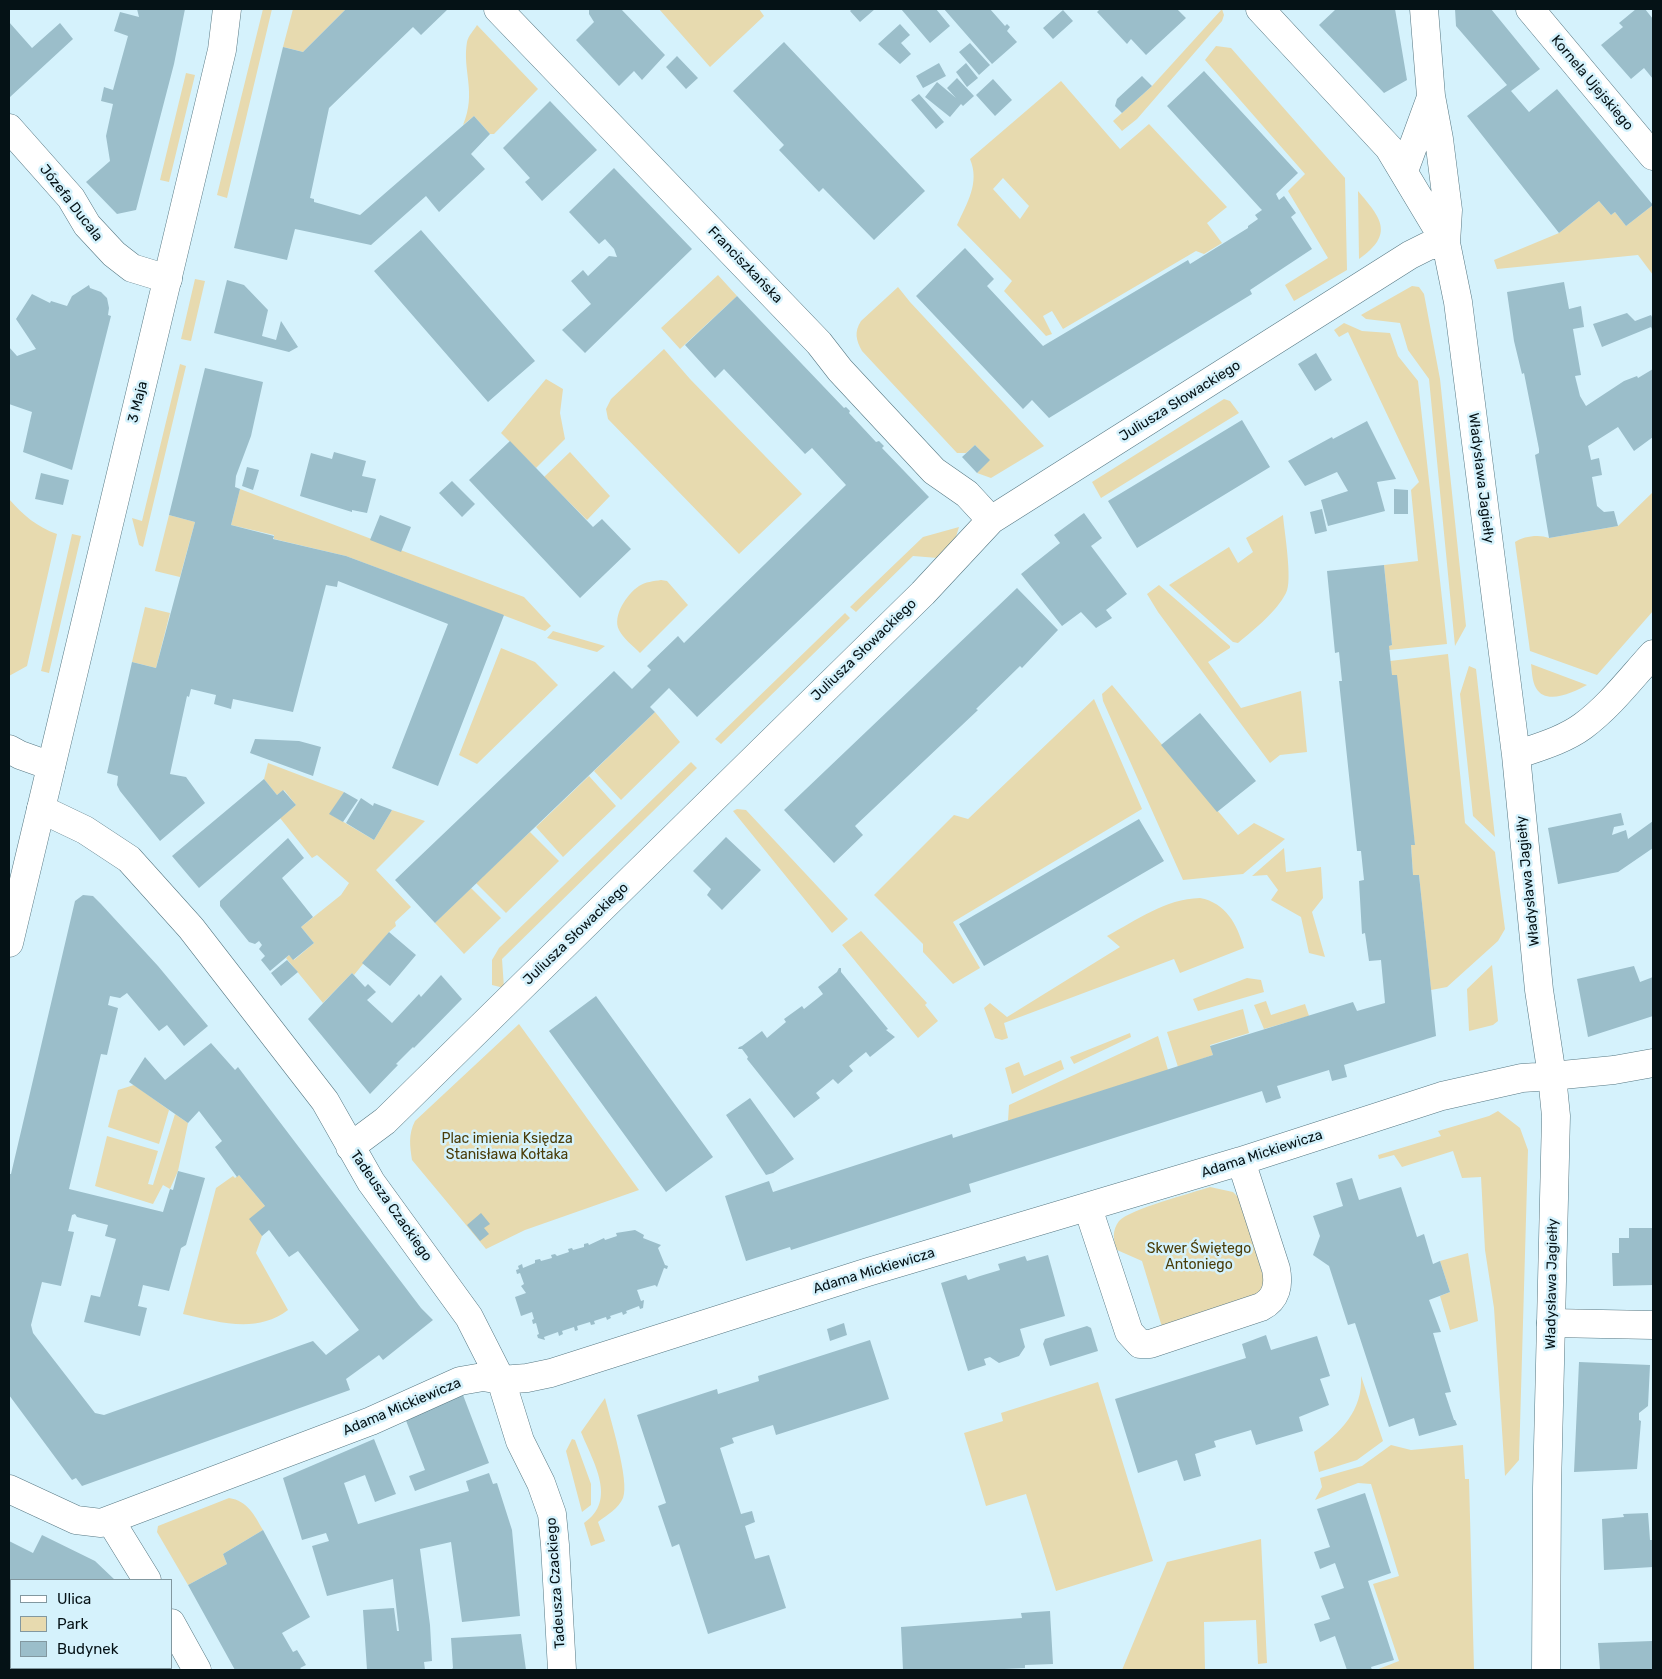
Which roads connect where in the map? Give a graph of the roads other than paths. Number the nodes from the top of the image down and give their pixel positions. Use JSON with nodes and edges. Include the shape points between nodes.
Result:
{"nodes":[{"id":1,"x":227,"y":9,"type":"edge"},
{"id":2,"x":498,"y":9,"type":"edge"},
{"id":3,"x":1260,"y":9,"type":"edge"},
{"id":4,"x":1424,"y":9,"type":"edge"},
{"id":5,"x":1530,"y":9,"type":"edge"},
{"id":6,"x":1431,"y":96,"type":"junction"},
{"id":7,"x":9,"y":128,"type":"edge"},
{"id":8,"x":1653,"y":156,"type":"edge"},
{"id":9,"x":1404,"y":171,"type":"junction"},
{"id":10,"x":1446,"y":243,"type":"junction"},
{"id":11,"x":168,"y":279,"type":"junction"},
{"id":12,"x":991,"y":520,"type":"junction"},
{"id":13,"x":1653,"y":654,"type":"edge"},
{"id":14,"x":9,"y":748,"type":"edge"},
{"id":15,"x":1516,"y":755,"type":"junction"},
{"id":16,"x":51,"y":766,"type":"junction"},
{"id":17,"x":42,"y":802,"type":"junction"},
{"id":18,"x":9,"y":943,"type":"edge"},
{"id":19,"x":1653,"y":1063,"type":"edge"},
{"id":20,"x":1552,"y":1076,"type":"junction"},
{"id":21,"x":350,"y":1148,"type":"junction"},
{"id":22,"x":1241,"y":1161,"type":"junction"},
{"id":23,"x":1088,"y":1208,"type":"junction"},
{"id":24,"x":1551,"y":1323,"type":"junction"},
{"id":25,"x":1653,"y":1325,"type":"edge"},
{"id":26,"x":501,"y":1380,"type":"junction"},
{"id":27,"x":9,"y":1489,"type":"edge"},
{"id":28,"x":110,"y":1520,"type":"junction"},
{"id":29,"x":147,"y":1579,"type":"edge"},
{"id":30,"x":172,"y":1625,"type":"edge"},
{"id":31,"x":197,"y":1670,"type":"edge"},
{"id":32,"x":562,"y":1670,"type":"edge"},
{"id":33,"x":1546,"y":1670,"type":"edge"}],
"edges":[{"from":1,"to":11,"type":"street","name":"3 Maja","via":[[222,50]]},
{"from":2,"to":12,"type":"street","name":"Franciszkańska","via":[[819,342],[840,370],[934,471],[967,494]]},
{"from":3,"to":9,"type":"street","via":[[1372,129]]},
{"from":4,"to":6,"type":"street","name":"Władysława Jagiełły"},
{"from":5,"to":8,"type":"street","name":"Kornela Ujejskiego"},
{"from":6,"to":9,"type":"street","name":"Władysława Jagiełły"},
{"from":6,"to":10,"type":"street","name":"Władysława Jagiełły","via":[[1447,201]]},
{"from":7,"to":11,"type":"street","name":"Józefa Ducala","via":[[71,198],[86,225],[114,254],[132,268]]},
{"from":9,"to":10,"type":"street"},
{"from":10,"to":12,"type":"street","name":"Juliusza Słowackiego","via":[[1428,246],[1410,255]]},
{"from":10,"to":15,"type":"street","name":"Władysława Jagiełły","via":[[1460,312]]},
{"from":11,"to":16,"type":"street","name":"3 Maja"},
{"from":12,"to":21,"type":"street","name":"Juliusza Słowackiego","via":[[922,593],[573,938],[385,1121]]},
{"from":13,"to":15,"type":"street","via":[[1582,727]]},
{"from":14,"to":16,"type":"street","via":[[20,756]]},
{"from":15,"to":20,"type":"street","name":"Władysława Jagiełły","via":[[1539,990]]},
{"from":16,"to":17,"type":"street","name":"3 Maja"},
{"from":17,"to":18,"type":"street","name":"3 Maja"},
{"from":17,"to":21,"type":"street","name":"Tadeusza Czackiego","via":[[129,859],[147,877],[319,1094]]},
{"from":19,"to":20,"type":"street","name":"Adama Mickiewicza"},
{"from":20,"to":22,"type":"street","name":"Adama Mickiewicza","via":[[1522,1078],[1458,1092]]},
{"from":20,"to":24,"type":"street","name":"Władysława Jagiełły","via":[[1556,1116]]},
{"from":21,"to":26,"type":"street","name":"Tadeusza Czackiego","via":[[469,1317]]},
{"from":22,"to":23,"type":"street","name":"Adama Mickiewicza"},
{"from":22,"to":23,"type":"street","via":[[1276,1269],[1278,1283],[1275,1293],[1261,1307],[1150,1344],[1140,1344],[1129,1332]]},
{"from":23,"to":26,"type":"street","name":"Adama Mickiewicza","via":[[868,1272],[551,1373]]},
{"from":24,"to":25,"type":"street"},
{"from":24,"to":33,"type":"street","name":"Władysława Jagiełły"},
{"from":26,"to":28,"type":"street","name":"Adama Mickiewicza","via":[[483,1377],[460,1380],[371,1421]]},
{"from":26,"to":32,"type":"street","name":"Tadeusza Czackiego","via":[[520,1441],[552,1514]]},
{"from":27,"to":28,"type":"street","name":"Adama Mickiewicza","via":[[76,1520],[93,1523]]},
{"from":28,"to":29,"type":"street"},
{"from":30,"to":31,"type":"street"}]}
